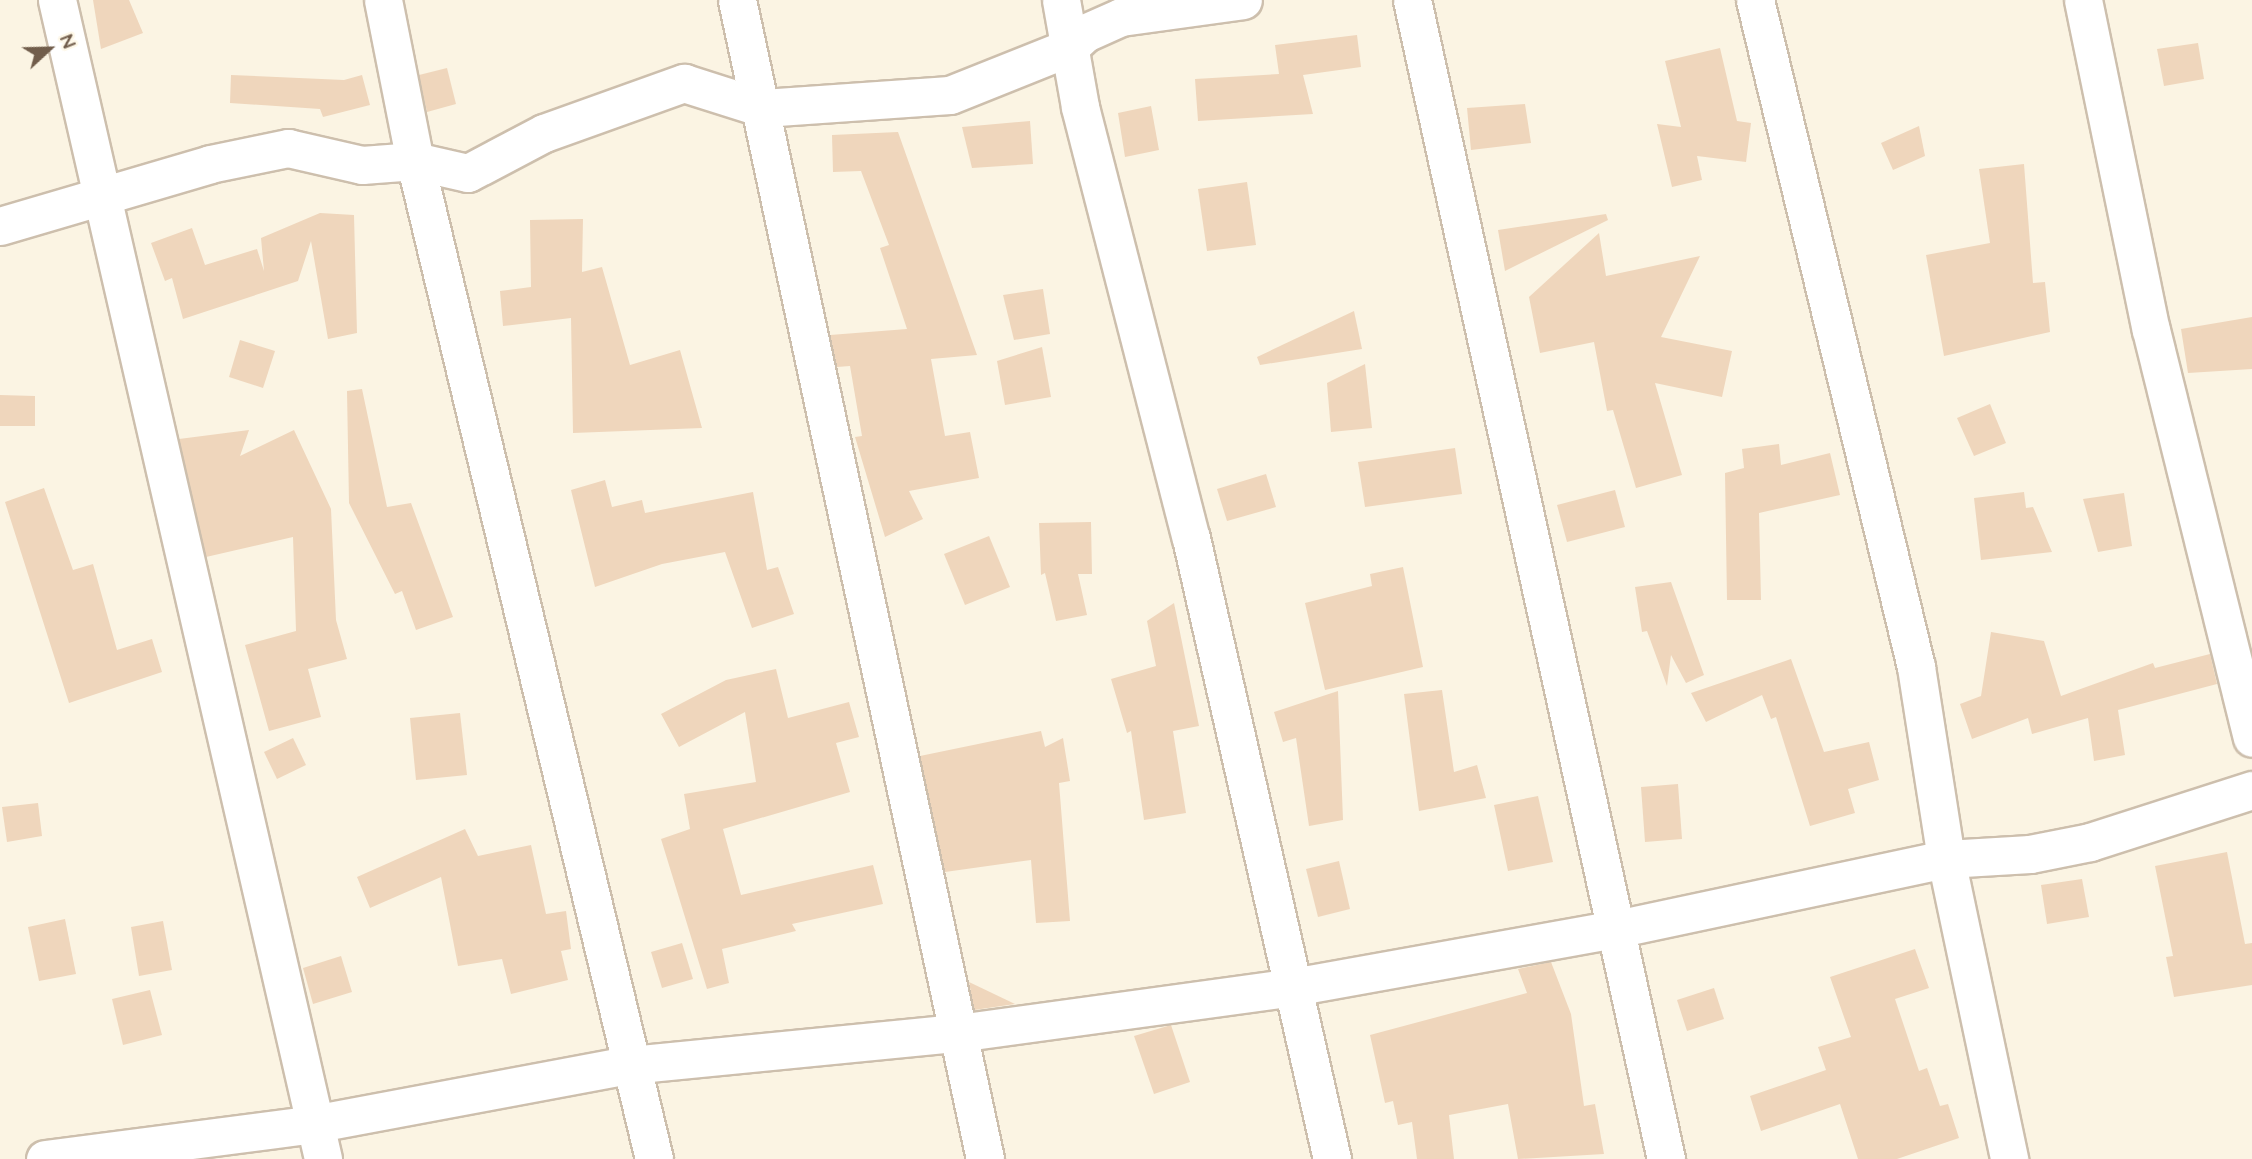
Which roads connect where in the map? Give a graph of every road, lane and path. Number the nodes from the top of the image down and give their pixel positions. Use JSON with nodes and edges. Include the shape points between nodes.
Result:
{"nodes":[{"id":1,"x":57,"y":0,"type":"edge"},
{"id":2,"x":383,"y":0,"type":"edge"},
{"id":3,"x":737,"y":0,"type":"edge"},
{"id":4,"x":1061,"y":0,"type":"edge"},
{"id":5,"x":1243,"y":0,"type":"edge"},
{"id":6,"x":1412,"y":0,"type":"edge"},
{"id":7,"x":1755,"y":0,"type":"edge"},
{"id":8,"x":2083,"y":0,"type":"edge"},
{"id":9,"x":1070,"y":47,"type":"junction"},
{"id":10,"x":763,"y":108,"type":"junction"},
{"id":11,"x":415,"y":161,"type":"junction"},
{"id":12,"x":100,"y":201,"type":"junction"},
{"id":13,"x":0,"y":226,"type":"edge"},
{"id":14,"x":2252,"y":738,"type":"edge"},
{"id":15,"x":2252,"y":789,"type":"edge"},
{"id":16,"x":1946,"y":859,"type":"junction"},
{"id":17,"x":1616,"y":929,"type":"junction"},
{"id":18,"x":1293,"y":987,"type":"junction"},
{"id":19,"x":958,"y":1032,"type":"junction"},
{"id":20,"x":629,"y":1065,"type":"junction"},
{"id":21,"x":313,"y":1124,"type":"junction"},
{"id":22,"x":45,"y":1159,"type":"edge"},
{"id":23,"x":323,"y":1159,"type":"edge"},
{"id":24,"x":654,"y":1159,"type":"edge"},
{"id":25,"x":985,"y":1159,"type":"edge"},
{"id":26,"x":1332,"y":1159,"type":"edge"},
{"id":27,"x":1666,"y":1159,"type":"edge"},
{"id":28,"x":2009,"y":1159,"type":"edge"}],
"edges":[{"from":1,"to":12,"type":"street"},
{"from":2,"to":11,"type":"street"},
{"from":3,"to":10,"type":"street"},
{"from":4,"to":9,"type":"street"},
{"from":5,"to":9,"type":"street","via":[[1121,18],[1085,33]]},
{"from":6,"to":17,"type":"street"},
{"from":7,"to":16,"type":"street","via":[[1865,437],[1916,667]]},
{"from":8,"to":14,"type":"street","via":[[2151,330]]},
{"from":9,"to":10,"type":"street","via":[[950,95]]},
{"from":9,"to":18,"type":"street","via":[[1191,538]]},
{"from":10,"to":11,"type":"street","via":[[684,83],[544,133],[468,173]]},
{"from":10,"to":19,"type":"street","via":[[769,164]]},
{"from":11,"to":12,"type":"street","via":[[362,165],[288,148],[210,164]]},
{"from":11,"to":20,"type":"street"},
{"from":12,"to":13,"type":"street"},
{"from":12,"to":21,"type":"street"},
{"from":15,"to":16,"type":"street","via":[[2159,824],[2090,842],[2029,854]]},
{"from":16,"to":17,"type":"street"},
{"from":16,"to":28,"type":"street"},
{"from":17,"to":18,"type":"street"},
{"from":17,"to":27,"type":"street"},
{"from":18,"to":19,"type":"street"},
{"from":18,"to":26,"type":"street"},
{"from":19,"to":20,"type":"street"},
{"from":19,"to":25,"type":"street"},
{"from":20,"to":21,"type":"street"},
{"from":20,"to":24,"type":"street"},
{"from":21,"to":22,"type":"street"},
{"from":21,"to":23,"type":"street"}]}
